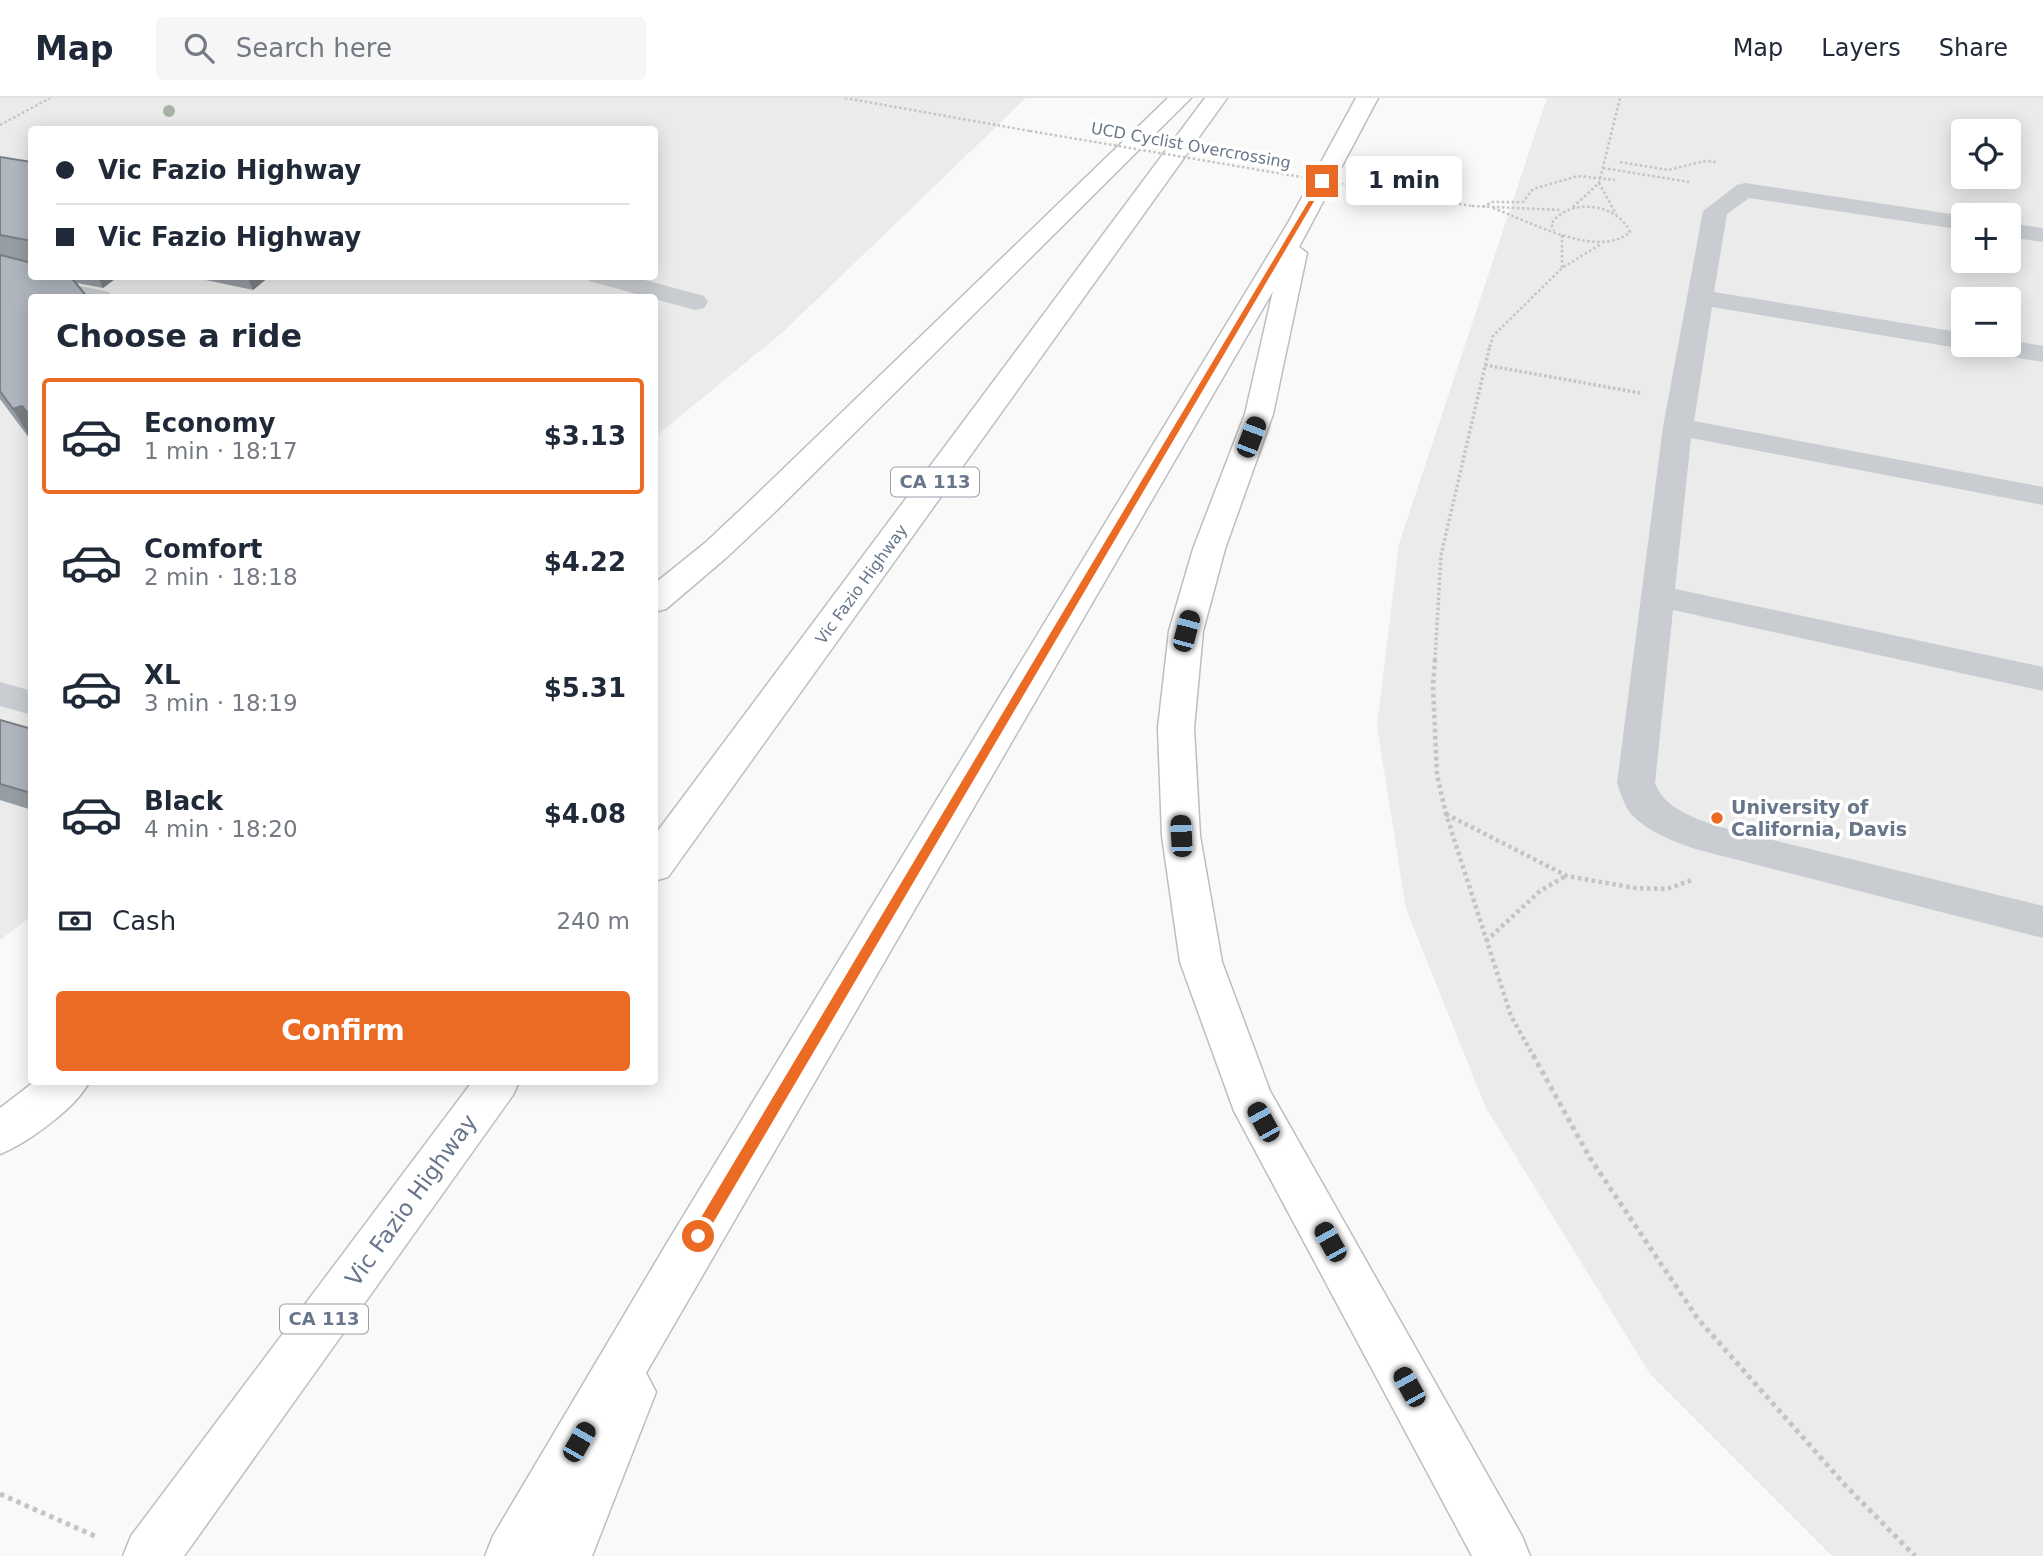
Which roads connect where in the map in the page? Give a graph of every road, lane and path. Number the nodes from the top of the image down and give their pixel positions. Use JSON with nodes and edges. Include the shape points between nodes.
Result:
{"nodes":[{"id":1,"x":50,"y":98,"type":"edge"},
{"id":2,"x":845,"y":98,"type":"edge"},
{"id":3,"x":1180,"y":98,"type":"edge"},
{"id":4,"x":1216,"y":98,"type":"edge"},
{"id":5,"x":1367,"y":98,"type":"edge"},
{"id":6,"x":1620,"y":98,"type":"edge"},
{"id":7,"x":0,"y":125,"type":"edge"},
{"id":8,"x":1620,"y":162,"type":"dead end"},
{"id":9,"x":1603,"y":168,"type":"junction"},
{"id":10,"x":1737,"y":177,"type":"junction"},
{"id":11,"x":1615,"y":180,"type":"dead end"},
{"id":12,"x":1599,"y":181,"type":"junction"},
{"id":13,"x":1483,"y":207,"type":"junction"},
{"id":14,"x":1493,"y":208,"type":"junction"},
{"id":15,"x":1573,"y":208,"type":"junction"},
{"id":16,"x":1561,"y":210,"type":"junction"},
{"id":17,"x":1616,"y":215,"type":"junction"},
{"id":18,"x":1951,"y":220,"type":"edge"},
{"id":19,"x":1300,"y":223,"type":"junction"},
{"id":20,"x":1554,"y":230,"type":"junction"},
{"id":21,"x":2021,"y":232,"type":"edge"},
{"id":22,"x":1562,"y":235,"type":"junction"},
{"id":23,"x":2043,"y":235,"type":"edge"},
{"id":24,"x":1601,"y":244,"type":"junction"},
{"id":25,"x":1562,"y":268,"type":"junction"},
{"id":26,"x":0,"y":278,"type":"edge"},
{"id":27,"x":613,"y":280,"type":"edge"},
{"id":28,"x":80,"y":294,"type":"edge"},
{"id":29,"x":1699,"y":297,"type":"junction"},
{"id":30,"x":695,"y":302,"type":"dead end"},
{"id":31,"x":1951,"y":339,"type":"edge"},
{"id":32,"x":2021,"y":351,"type":"edge"},
{"id":33,"x":2043,"y":354,"type":"edge"},
{"id":34,"x":1485,"y":365,"type":"junction"},
{"id":35,"x":1681,"y":414,"type":"junction"},
{"id":36,"x":2043,"y":496,"type":"edge"},
{"id":37,"x":1658,"y":596,"type":"junction"},
{"id":38,"x":658,"y":598,"type":"edge"},
{"id":39,"x":2043,"y":678,"type":"edge"},
{"id":40,"x":0,"y":694,"type":"edge"},
{"id":41,"x":28,"y":702,"type":"edge"},
{"id":42,"x":1446,"y":814,"type":"junction"},
{"id":43,"x":1709,"y":839,"type":"junction"},
{"id":44,"x":658,"y":861,"type":"edge"},
{"id":45,"x":1567,"y":876,"type":"junction"},
{"id":46,"x":2043,"y":922,"type":"edge"},
{"id":47,"x":1486,"y":941,"type":"junction"},
{"id":48,"x":62,"y":1085,"type":"edge"},
{"id":49,"x":495,"y":1085,"type":"edge"},
{"id":50,"x":0,"y":1134,"type":"edge"},
{"id":51,"x":684,"y":1259,"type":"junction"},
{"id":52,"x":0,"y":1494,"type":"edge"},
{"id":53,"x":102,"y":1539,"type":"dead end"},
{"id":54,"x":151,"y":1556,"type":"edge"},
{"id":55,"x":513,"y":1556,"type":"edge"},
{"id":56,"x":564,"y":1556,"type":"edge"},
{"id":57,"x":1502,"y":1556,"type":"edge"},
{"id":58,"x":1915,"y":1556,"type":"edge"}],
"edges":[{"from":1,"to":7,"type":"path"},
{"from":2,"to":13,"type":"path","name":"UCD Cyclist Overcrossing","bridge":true},
{"from":3,"to":38,"type":"highway","via":[[765,504]]},
{"from":4,"to":44,"type":"highway","name":"Vic Fazio Highway","number":"CA 113"},
{"from":5,"to":19,"type":"highway"},
{"from":6,"to":9,"type":"path"},
{"from":8,"to":10,"type":"path","via":[[1668,170],[1705,161]]},
{"from":9,"to":10,"type":"path"},
{"from":9,"to":12,"type":"path"},
{"from":10,"to":18,"type":"street"},
{"from":10,"to":29,"type":"street","via":[[1715,211]]},
{"from":11,"to":12,"type":"path"},
{"from":12,"to":13,"type":"path","via":[[1578,176],[1533,189],[1523,202],[1492,202]]},
{"from":12,"to":15,"type":"path"},
{"from":12,"to":17,"type":"path"},
{"from":13,"to":14,"type":"path"},
{"from":14,"to":16,"type":"path"},
{"from":14,"to":20,"type":"path"},
{"from":15,"to":16,"type":"path"},
{"from":15,"to":17,"type":"path"},
{"from":16,"to":20,"type":"path","via":[[1552,221]]},
{"from":17,"to":24,"type":"path","via":[[1630,232],[1620,241]]},
{"from":19,"to":51,"type":"highway"},
{"from":19,"to":57,"type":"highway","via":[[1259,414],[1209,549],[1186,631],[1176,728],[1181,836],[1201,962],[1250,1097]]},
{"from":20,"to":22,"type":"path"},
{"from":21,"to":23,"type":"street"},
{"from":22,"to":24,"type":"path"},
{"from":22,"to":25,"type":"path"},
{"from":24,"to":25,"type":"path"},
{"from":25,"to":34,"type":"path","via":[[1493,336]]},
{"from":26,"to":28,"type":"street"},
{"from":27,"to":30,"type":"street"},
{"from":29,"to":31,"type":"street"},
{"from":29,"to":35,"type":"street"},
{"from":32,"to":33,"type":"street"},
{"from":34,"to":35,"type":"path"},
{"from":34,"to":42,"type":"path","via":[[1441,555],[1433,686],[1437,775]]},
{"from":35,"to":36,"type":"street"},
{"from":35,"to":37,"type":"street"},
{"from":37,"to":39,"type":"street"},
{"from":37,"to":43,"type":"street","via":[[1636,783],[1644,804],[1675,826]]},
{"from":40,"to":41,"type":"street"},
{"from":42,"to":45,"type":"path"},
{"from":42,"to":47,"type":"path"},
{"from":43,"to":45,"type":"path","via":[[1706,860],[1693,880],[1667,889]]},
{"from":43,"to":46,"type":"street"},
{"from":45,"to":47,"type":"path","via":[[1539,891]]},
{"from":47,"to":58,"type":"path","via":[[1517,1028],[1590,1158],[1698,1319],[1845,1485]]},
{"from":48,"to":50,"type":"highway"},
{"from":49,"to":54,"type":"highway","name":"Vic Fazio Highway","number":"CA 113"},
{"from":51,"to":55,"type":"highway"},
{"from":51,"to":56,"type":"highway"},
{"from":52,"to":53,"type":"path"}]}
